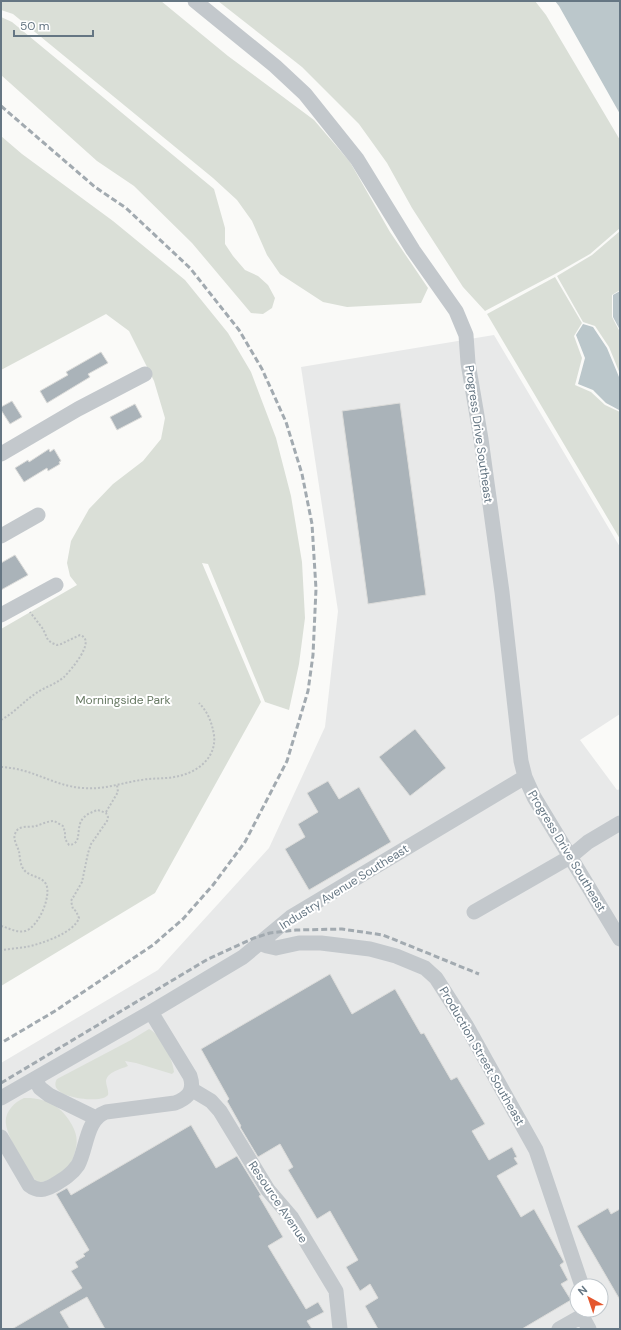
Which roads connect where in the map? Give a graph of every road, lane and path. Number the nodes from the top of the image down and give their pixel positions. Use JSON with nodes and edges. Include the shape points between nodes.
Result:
{"nodes":[{"id":1,"x":195,"y":1,"type":"edge"},
{"id":2,"x":145,"y":374,"type":"dead end"},
{"id":3,"x":1,"y":454,"type":"edge"},
{"id":4,"x":38,"y":514,"type":"dead end"},
{"id":5,"x":1,"y":536,"type":"edge"},
{"id":6,"x":56,"y":585,"type":"dead end"},
{"id":7,"x":24,"y":603,"type":"junction"},
{"id":8,"x":1,"y":615,"type":"edge"},
{"id":9,"x":199,"y":703,"type":"dead end"},
{"id":10,"x":1,"y":720,"type":"edge"},
{"id":11,"x":1,"y":767,"type":"edge"},
{"id":12,"x":525,"y":778,"type":"junction"},
{"id":13,"x":117,"y":785,"type":"junction"},
{"id":14,"x":106,"y":812,"type":"junction"},
{"id":15,"x":620,"y":823,"type":"edge"},
{"id":16,"x":570,"y":857,"type":"junction"},
{"id":17,"x":474,"y":912,"type":"dead end"},
{"id":18,"x":1,"y":926,"type":"edge"},
{"id":19,"x":620,"y":939,"type":"edge"},
{"id":20,"x":259,"y":943,"type":"junction"},
{"id":21,"x":1,"y":950,"type":"edge"},
{"id":22,"x":151,"y":1012,"type":"junction"},
{"id":23,"x":35,"y":1079,"type":"junction"},
{"id":24,"x":191,"y":1089,"type":"junction"},
{"id":25,"x":1,"y":1098,"type":"edge"},
{"id":26,"x":96,"y":1118,"type":"junction"},
{"id":27,"x":1,"y":1136,"type":"edge"},
{"id":28,"x":579,"y":1278,"type":"edge"},
{"id":29,"x":585,"y":1318,"type":"edge"},
{"id":30,"x":340,"y":1329,"type":"edge"},
{"id":31,"x":560,"y":1329,"type":"edge"}],
"edges":[{"from":1,"to":12,"type":"street","name":"Progress Drive Southeast","via":[[275,66],[305,94],[357,159],[413,250],[456,311],[466,335]]},
{"from":2,"to":3,"type":"street"},
{"from":4,"to":5,"type":"street"},
{"from":6,"to":7,"type":"street"},
{"from":7,"to":8,"type":"street"},
{"from":7,"to":10,"type":"path","via":[[52,643],[61,644],[80,635],[86,640],[86,645],[64,676]]},
{"from":9,"to":13,"type":"path","via":[[211,721],[215,741],[210,757],[199,768],[177,777],[150,778]]},
{"from":11,"to":13,"type":"path","via":[[20,769],[65,785],[83,788],[106,788]]},
{"from":12,"to":16,"type":"street","name":"Progress Drive Southeast"},
{"from":12,"to":20,"type":"street","name":"Industry Avenue Southeast","via":[[291,917]]},
{"from":13,"to":14,"type":"path","via":[[118,792]]},
{"from":14,"to":18,"type":"path","via":[[98,810],[86,816],[80,824],[78,840],[73,845],[66,843],[63,826],[54,821],[24,826],[16,832],[14,835],[22,868],[42,879],[46,884],[47,894],[37,922],[26,931]]},
{"from":14,"to":21,"type":"path","via":[[107,821],[91,844],[82,882],[71,901],[80,918],[78,922],[71,929],[53,938],[26,947]]},
{"from":15,"to":16,"type":"street","via":[[588,842]]},
{"from":16,"to":17,"type":"street"},
{"from":16,"to":19,"type":"street","name":"Progress Drive Southeast"},
{"from":20,"to":22,"type":"street","name":"Industry Avenue Southeast","via":[[243,957]]},
{"from":20,"to":28,"type":"street","name":"Production Street Southeast","via":[[276,948],[299,943],[321,943],[370,949],[396,956],[424,968],[436,978],[466,1025],[536,1150]]},
{"from":22,"to":23,"type":"street","name":"Industry Avenue Southeast"},
{"from":22,"to":24,"type":"street","via":[[190,1076]]},
{"from":23,"to":25,"type":"street","name":"Industry Avenue Southeast"},
{"from":23,"to":26,"type":"street","via":[[40,1088],[49,1095]]},
{"from":24,"to":26,"type":"street","via":[[187,1096],[175,1103],[106,1112]]},
{"from":24,"to":30,"type":"street","name":"Resource Avenue","via":[[211,1101],[220,1111],[268,1190],[292,1218],[336,1291]]},
{"from":26,"to":27,"type":"street","via":[[73,1172],[49,1188],[41,1190],[29,1185]]},
{"from":29,"to":31,"type":"street"}]}
